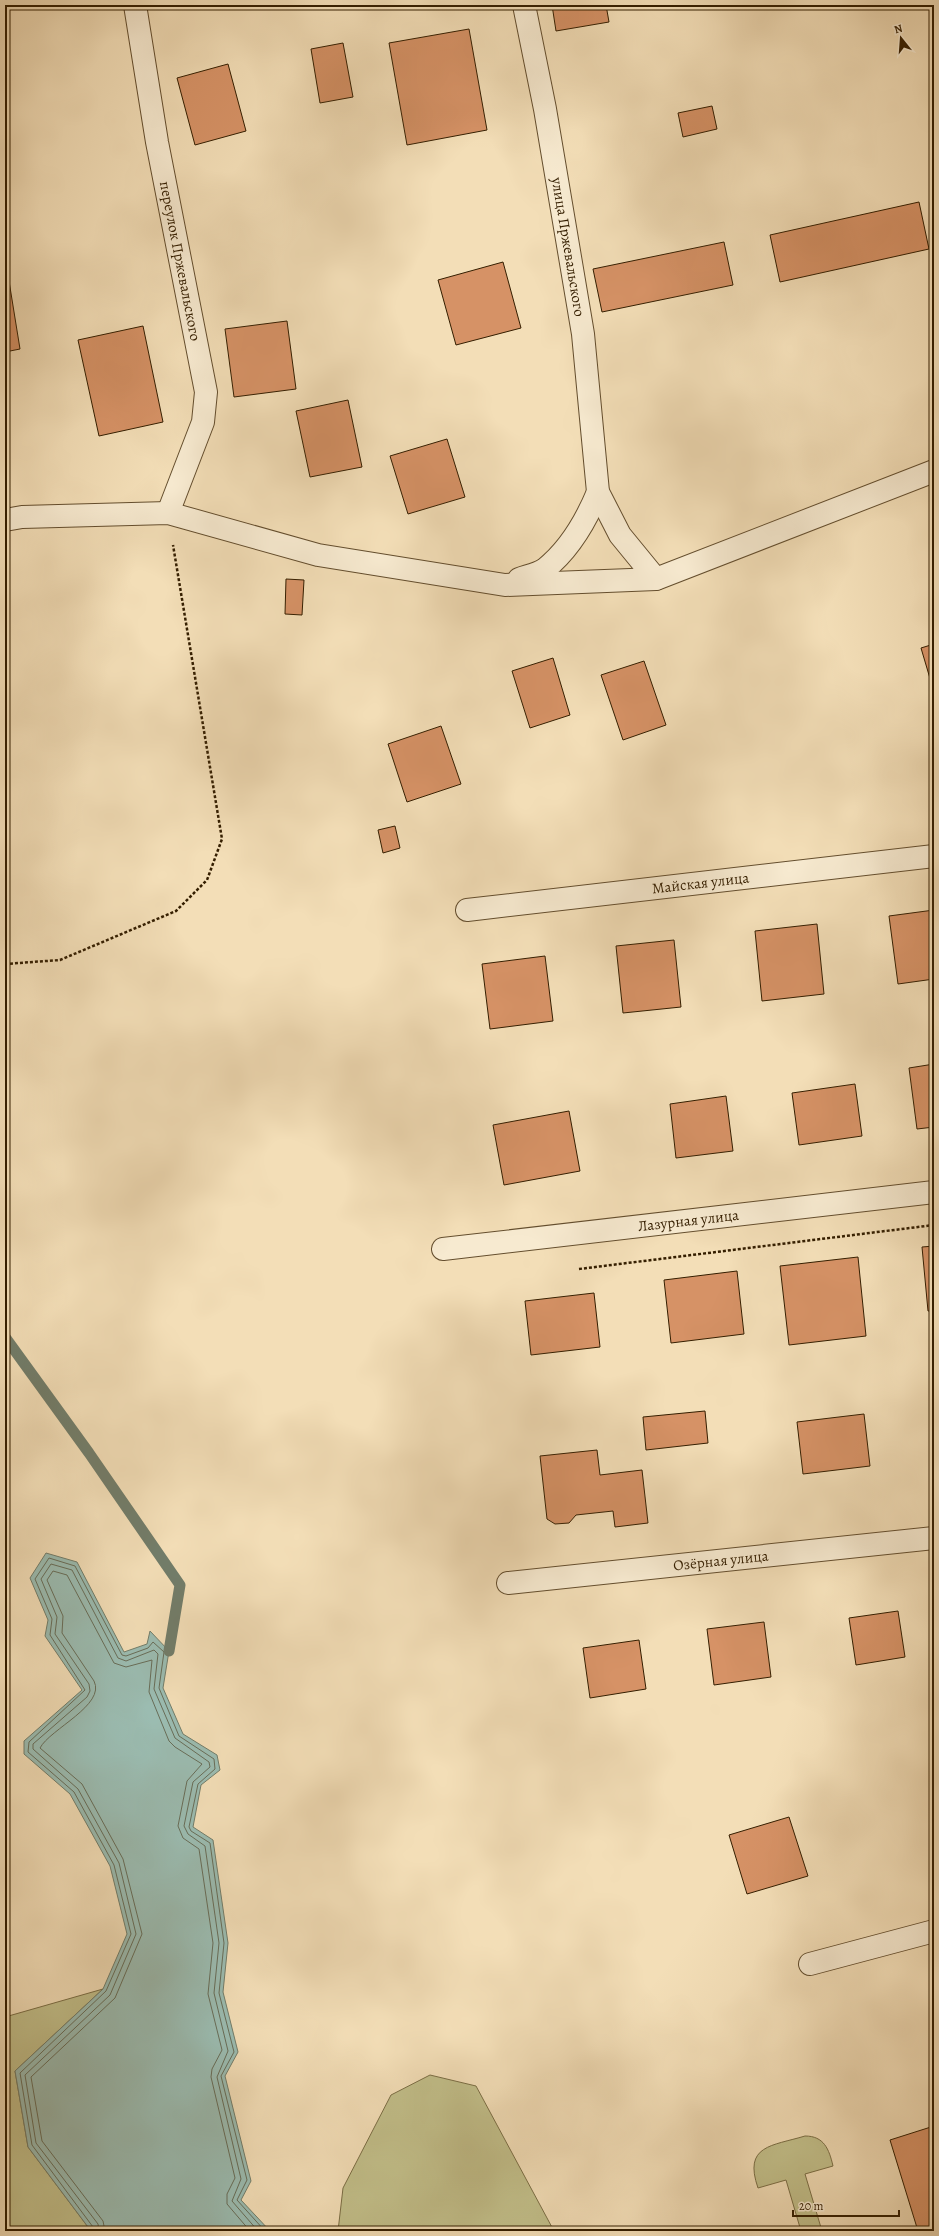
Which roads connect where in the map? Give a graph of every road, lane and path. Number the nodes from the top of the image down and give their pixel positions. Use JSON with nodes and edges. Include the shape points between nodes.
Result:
{"nodes":[{"id":1,"x":135,"y":5,"type":"edge"},
{"id":2,"x":524,"y":5,"type":"edge"},
{"id":3,"x":934,"y":471,"type":"edge"},
{"id":4,"x":598,"y":492,"type":"junction"},
{"id":5,"x":168,"y":513,"type":"junction"},
{"id":6,"x":5,"y":520,"type":"edge"},
{"id":7,"x":656,"y":580,"type":"junction"},
{"id":8,"x":505,"y":585,"type":"junction"},
{"id":9,"x":934,"y":856,"type":"edge"},
{"id":10,"x":467,"y":910,"type":"dead end"},
{"id":11,"x":5,"y":964,"type":"edge"},
{"id":12,"x":934,"y":1192,"type":"edge"},
{"id":13,"x":934,"y":1225,"type":"edge"},
{"id":14,"x":443,"y":1250,"type":"dead end"},
{"id":15,"x":579,"y":1269,"type":"dead end"},
{"id":16,"x":934,"y":1538,"type":"edge"},
{"id":17,"x":508,"y":1584,"type":"dead end"},
{"id":18,"x":934,"y":1931,"type":"edge"},
{"id":19,"x":810,"y":1964,"type":"dead end"}],
"edges":[{"from":1,"to":5,"type":"street","name":"переулок Пржевальского","via":[[157,142],[206,392],[203,422]]},
{"from":2,"to":4,"type":"street","name":"улица Пржевальского","via":[[545,109],[583,334]]},
{"from":3,"to":7,"type":"street"},
{"from":4,"to":7,"type":"street","name":"улица Пржевальского","via":[[620,535]]},
{"from":4,"to":8,"type":"street","name":"улица Пржевальского","via":[[585,522],[568,546],[544,569]]},
{"from":5,"to":6,"type":"street","via":[[22,517]]},
{"from":5,"to":8,"type":"street","via":[[318,555]]},
{"from":5,"to":11,"type":"path","via":[[222,840],[207,880],[176,911],[60,960]]},
{"from":7,"to":8,"type":"street"},
{"from":9,"to":10,"type":"street","name":"Майская улица"},
{"from":12,"to":14,"type":"street","name":"Лазурная улица"},
{"from":13,"to":15,"type":"path"},
{"from":16,"to":17,"type":"street","name":"Озёрная улица"},
{"from":18,"to":19,"type":"street"}]}
